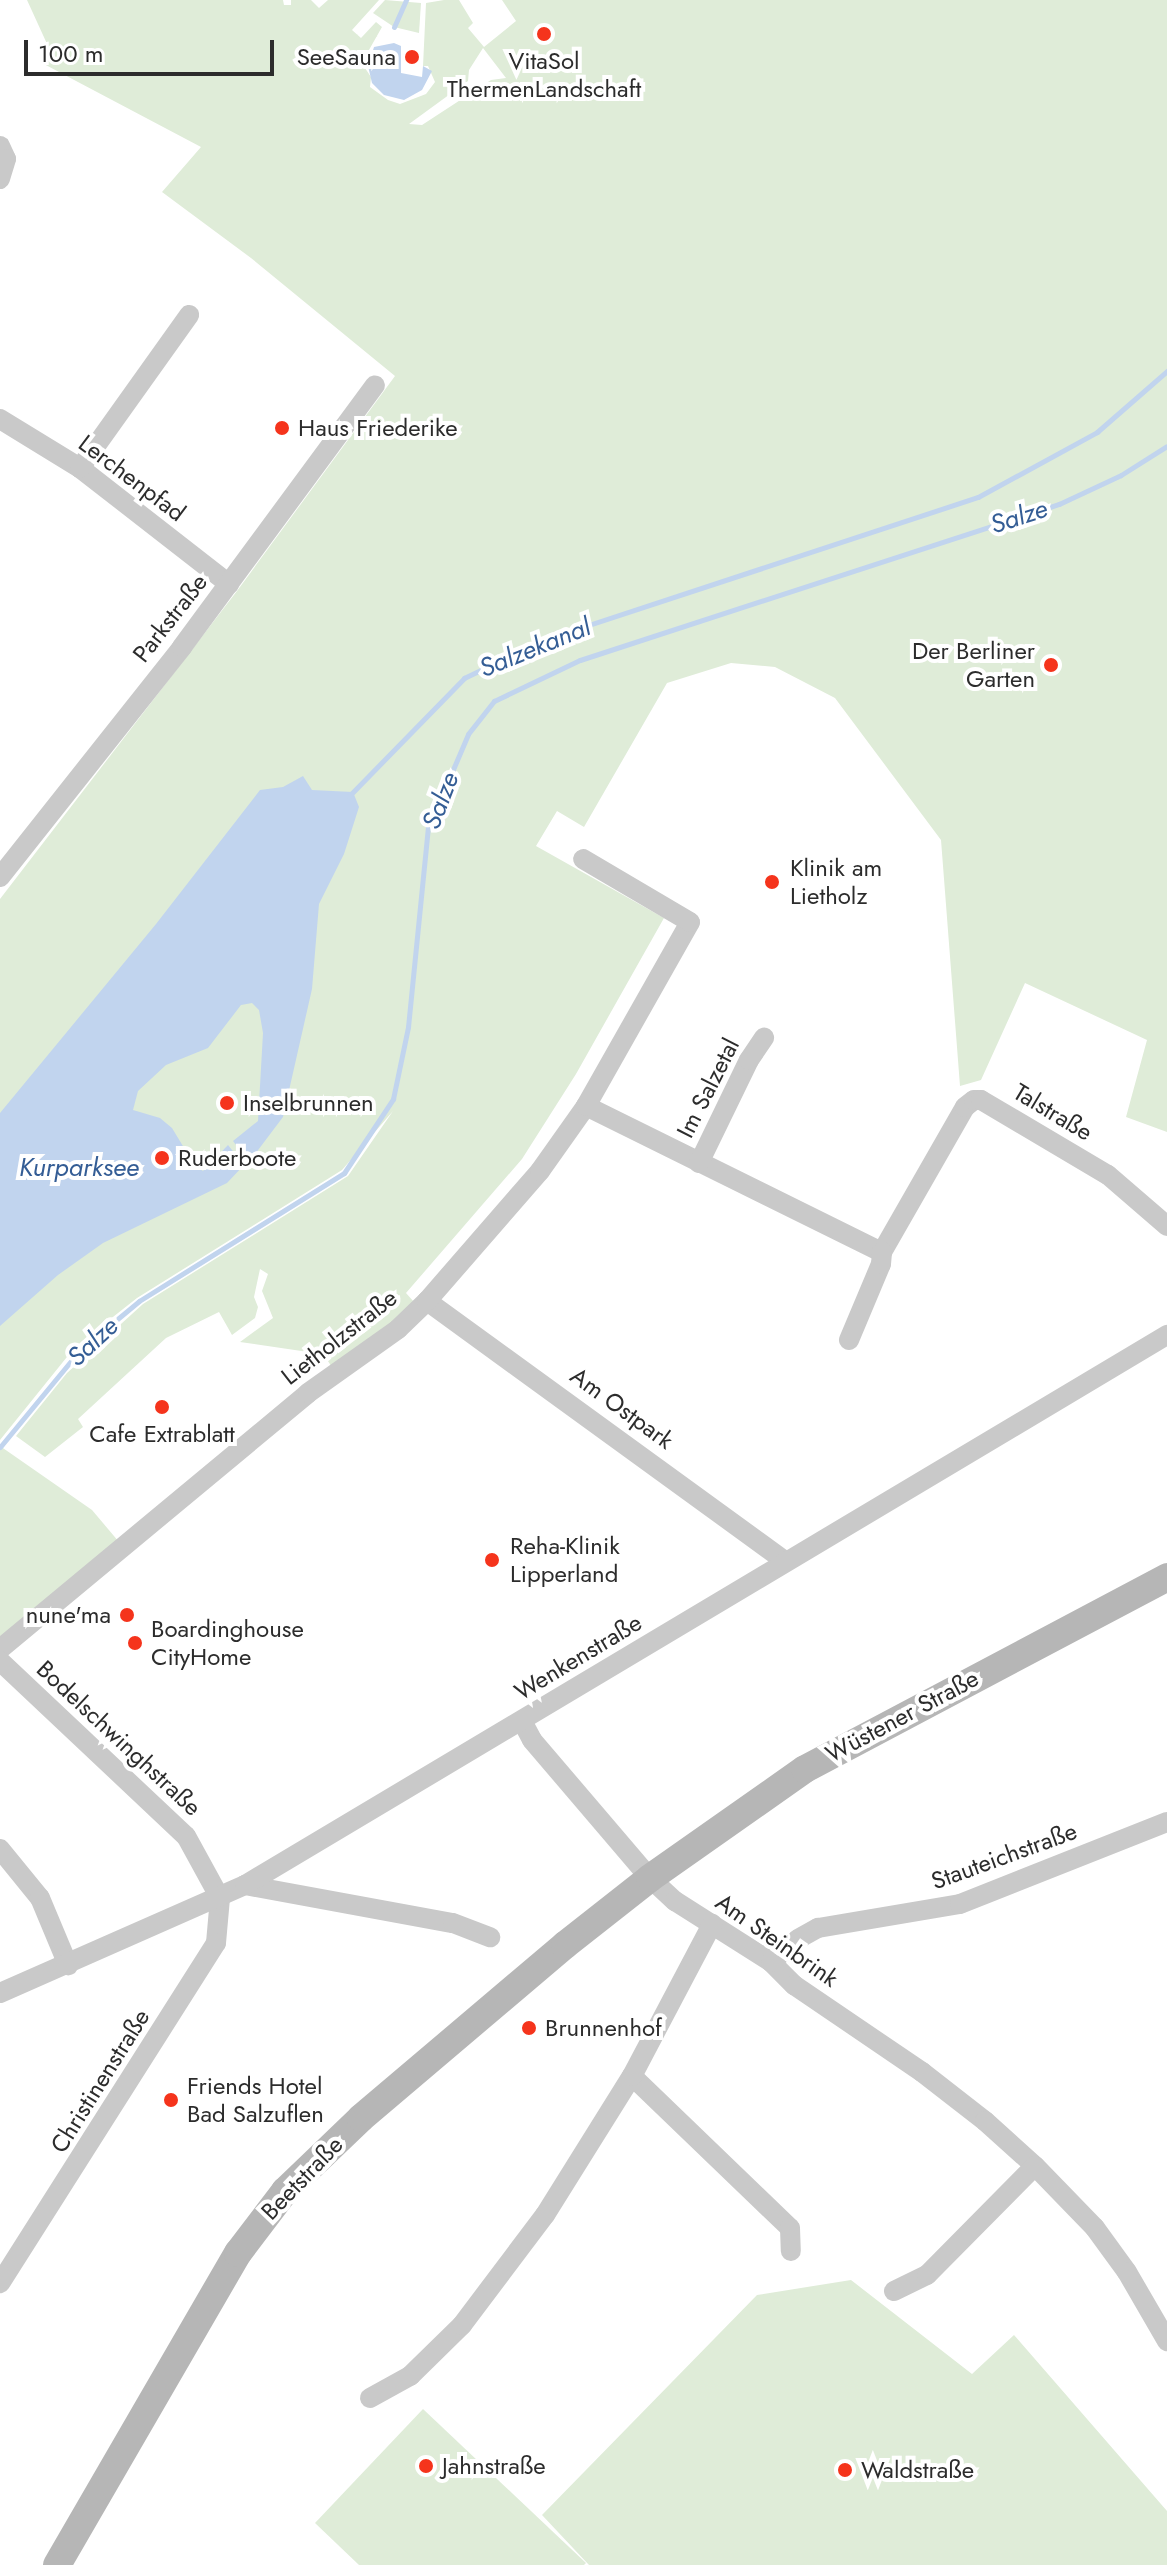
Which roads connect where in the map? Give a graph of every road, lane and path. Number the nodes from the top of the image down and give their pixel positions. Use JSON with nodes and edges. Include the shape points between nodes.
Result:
{"nodes":[{"id":1,"x":0,"y":146,"type":"edge"},
{"id":2,"x":0,"y":179,"type":"edge"},
{"id":3,"x":189,"y":315,"type":"dead end"},
{"id":4,"x":375,"y":385,"type":"dead end"},
{"id":5,"x":0,"y":419,"type":"edge"},
{"id":6,"x":80,"y":468,"type":"junction"},
{"id":7,"x":229,"y":584,"type":"junction"},
{"id":8,"x":583,"y":859,"type":"dead end"},
{"id":9,"x":0,"y":877,"type":"edge"},
{"id":10,"x":764,"y":1038,"type":"dead end"},
{"id":11,"x":586,"y":1106,"type":"junction"},
{"id":12,"x":699,"y":1163,"type":"junction"},
{"id":13,"x":1167,"y":1226,"type":"edge"},
{"id":14,"x":882,"y":1252,"type":"junction"},
{"id":15,"x":427,"y":1301,"type":"junction"},
{"id":16,"x":1167,"y":1335,"type":"edge"},
{"id":17,"x":849,"y":1340,"type":"dead end"},
{"id":18,"x":785,"y":1561,"type":"junction"},
{"id":19,"x":1167,"y":1577,"type":"edge"},
{"id":20,"x":0,"y":1649,"type":"edge"},
{"id":21,"x":0,"y":1661,"type":"edge"},
{"id":22,"x":522,"y":1721,"type":"junction"},
{"id":23,"x":1167,"y":1822,"type":"edge"},
{"id":24,"x":0,"y":1849,"type":"edge"},
{"id":25,"x":650,"y":1878,"type":"junction"},
{"id":26,"x":245,"y":1885,"type":"junction"},
{"id":27,"x":220,"y":1898,"type":"junction"},
{"id":28,"x":712,"y":1924,"type":"junction"},
{"id":29,"x":490,"y":1937,"type":"dead end"},
{"id":30,"x":771,"y":1962,"type":"junction"},
{"id":31,"x":68,"y":1965,"type":"junction"},
{"id":32,"x":0,"y":1993,"type":"edge"},
{"id":33,"x":632,"y":2076,"type":"junction"},
{"id":34,"x":1035,"y":2166,"type":"junction"},
{"id":35,"x":791,"y":2251,"type":"dead end"},
{"id":36,"x":0,"y":2283,"type":"edge"},
{"id":37,"x":894,"y":2291,"type":"dead end"},
{"id":38,"x":1167,"y":2341,"type":"edge"},
{"id":39,"x":370,"y":2398,"type":"dead end"},
{"id":40,"x":57,"y":2565,"type":"edge"}],
"edges":[{"from":1,"to":2,"type":"street","via":[[6,159]]},
{"from":3,"to":6,"type":"street"},
{"from":4,"to":7,"type":"street","name":"Parkstraße"},
{"from":5,"to":6,"type":"street","name":"Lerchenpfad"},
{"from":6,"to":7,"type":"street","name":"Lerchenpfad"},
{"from":7,"to":9,"type":"street","name":"Parkstraße"},
{"from":8,"to":11,"type":"street","name":"Lietholzstraße","via":[[690,922]]},
{"from":10,"to":12,"type":"street","name":"Im Salzetal"},
{"from":11,"to":12,"type":"street"},
{"from":11,"to":15,"type":"street","name":"Lietholzstraße","via":[[540,1171]]},
{"from":12,"to":14,"type":"street"},
{"from":13,"to":14,"type":"street","name":"Talstraße","via":[[1108,1175],[995,1106],[974,1100],[965,1107]]},
{"from":14,"to":17,"type":"street","name":"Talstraße"},
{"from":15,"to":18,"type":"street","name":"Am Ostpark"},
{"from":15,"to":20,"type":"street","name":"Lietholzstraße"},
{"from":16,"to":18,"type":"street","name":"Wenkenstraße"},
{"from":18,"to":22,"type":"street","name":"Wenkenstraße"},
{"from":19,"to":25,"type":"main road","name":"Wüstener Straße","via":[[805,1769]]},
{"from":21,"to":27,"type":"street","name":"Bodelschwinghstraße","via":[[186,1836]]},
{"from":22,"to":25,"type":"street","name":"Am Steinbrink","via":[[532,1740]]},
{"from":22,"to":26,"type":"street","name":"Wenkenstraße"},
{"from":23,"to":30,"type":"street","name":"Stauteichstraße","via":[[960,1904],[818,1928]]},
{"from":24,"to":31,"type":"street","via":[[40,1898]]},
{"from":25,"to":28,"type":"street","name":"Am Steinbrink"},
{"from":25,"to":40,"type":"main road","name":"Beetstraße","via":[[361,2118],[266,2212],[207,2301]]},
{"from":26,"to":27,"type":"street","name":"Wenkenstraße"},
{"from":26,"to":29,"type":"street","via":[[453,1923]]},
{"from":27,"to":31,"type":"street","name":"Wenkenstraße"},
{"from":27,"to":36,"type":"street","name":"Christinenstraße","via":[[216,1943]]},
{"from":28,"to":30,"type":"street","name":"Am Steinbrink"},
{"from":28,"to":33,"type":"street"},
{"from":30,"to":34,"type":"street","name":"Am Steinbrink","via":[[794,1985],[973,2111]]},
{"from":31,"to":32,"type":"street","name":"Wenkenstraße"},
{"from":33,"to":35,"type":"street","via":[[790,2228]]},
{"from":33,"to":39,"type":"street","via":[[545,2215],[462,2325],[410,2376]]},
{"from":34,"to":37,"type":"street","via":[[927,2275]]},
{"from":34,"to":38,"type":"street","name":"Am Steinbrink","via":[[1095,2228]]}]}
